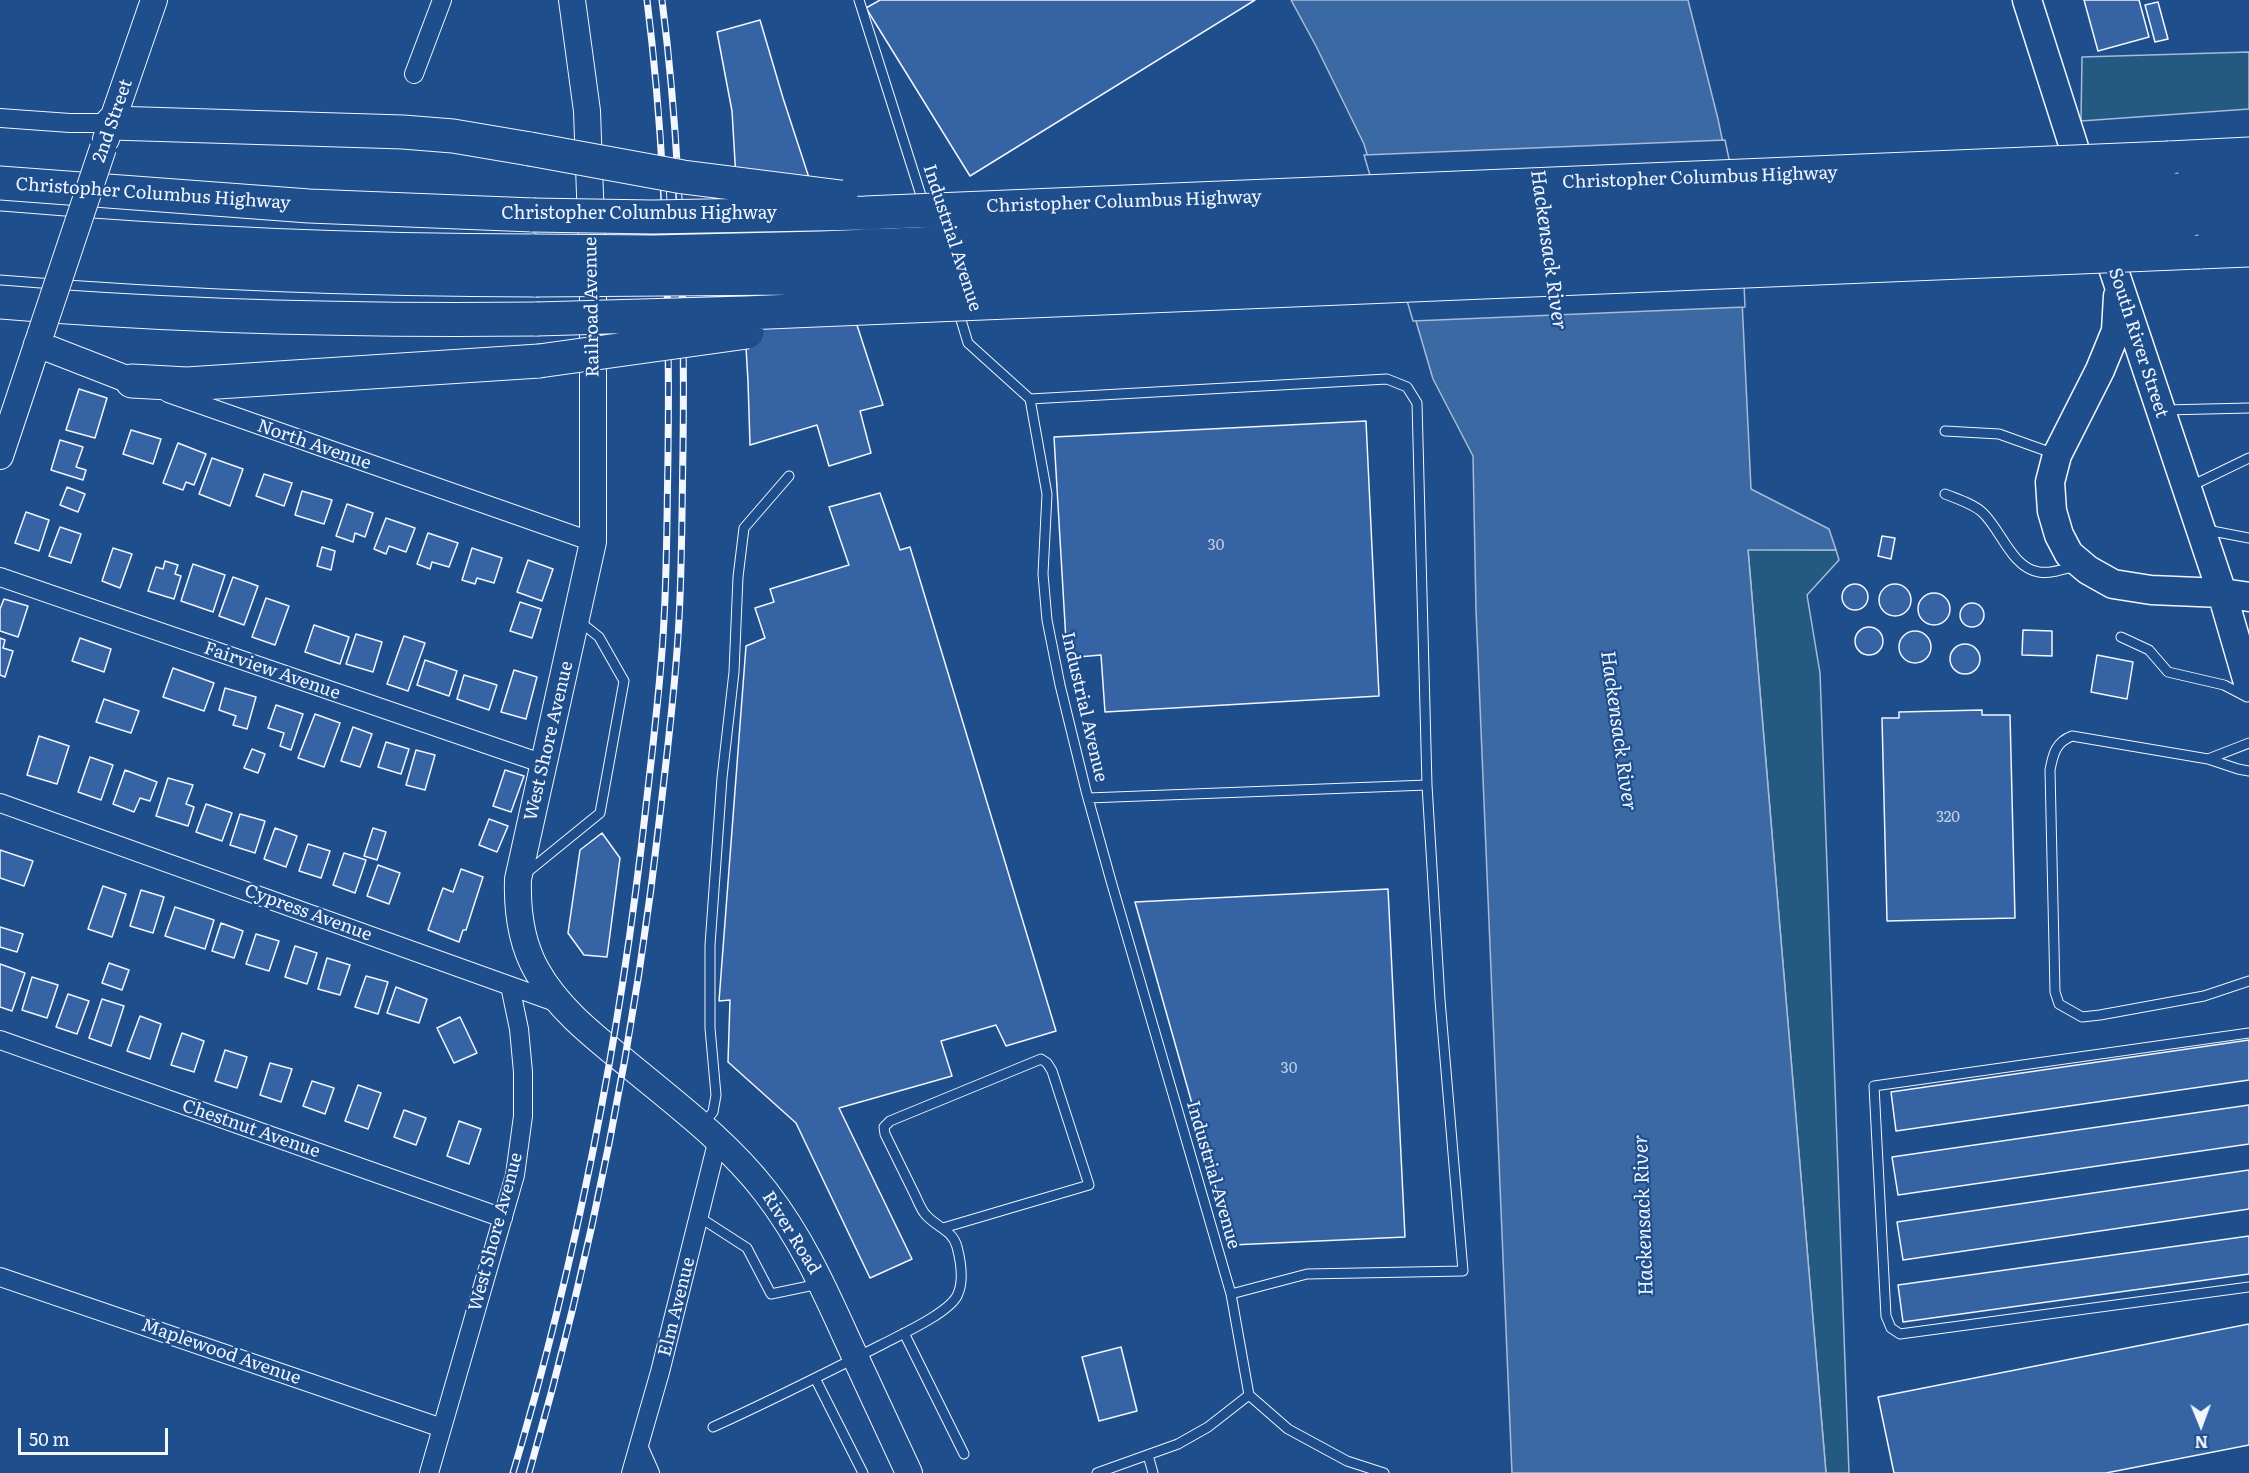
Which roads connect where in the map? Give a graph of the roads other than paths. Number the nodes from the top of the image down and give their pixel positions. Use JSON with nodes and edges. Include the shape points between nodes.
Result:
{"nodes":[{"id":1,"x":154,"y":0,"type":"edge"},
{"id":2,"x":442,"y":0,"type":"edge"},
{"id":3,"x":572,"y":0,"type":"edge"},
{"id":4,"x":859,"y":0,"type":"edge"},
{"id":5,"x":2027,"y":0,"type":"edge"},
{"id":6,"x":414,"y":74,"type":"dead end"},
{"id":7,"x":0,"y":118,"type":"edge"},
{"id":8,"x":108,"y":135,"type":"junction"},
{"id":9,"x":2249,"y":154,"type":"edge"},
{"id":10,"x":0,"y":183,"type":"edge"},
{"id":11,"x":2249,"y":188,"type":"edge"},
{"id":12,"x":2184,"y":205,"type":"junction"},
{"id":13,"x":2249,"y":217,"type":"edge"},
{"id":14,"x":934,"y":219,"type":"junction"},
{"id":15,"x":0,"y":228,"type":"edge"},
{"id":16,"x":2249,"y":250,"type":"edge"},
{"id":17,"x":939,"y":252,"type":"dead end"},
{"id":18,"x":0,"y":258,"type":"edge"},
{"id":19,"x":943,"y":264,"type":"dead end"},
{"id":20,"x":535,"y":266,"type":"junction"},
{"id":21,"x":2118,"y":285,"type":"junction"},
{"id":22,"x":947,"y":296,"type":"junction"},
{"id":23,"x":0,"y":302,"type":"edge"},
{"id":24,"x":39,"y":339,"type":"junction"},
{"id":25,"x":132,"y":381,"type":"junction"},
{"id":26,"x":1030,"y":399,"type":"junction"},
{"id":27,"x":2249,"y":408,"type":"edge"},
{"id":28,"x":2160,"y":410,"type":"junction"},
{"id":29,"x":1945,"y":431,"type":"dead end"},
{"id":30,"x":2057,"y":455,"type":"junction"},
{"id":31,"x":0,"y":456,"type":"edge"},
{"id":32,"x":2249,"y":458,"type":"edge"},
{"id":33,"x":789,"y":476,"type":"dead end"},
{"id":34,"x":2187,"y":488,"type":"junction"},
{"id":35,"x":1945,"y":494,"type":"dead end"},
{"id":36,"x":2200,"y":529,"type":"junction"},
{"id":37,"x":2249,"y":538,"type":"edge"},
{"id":38,"x":593,"y":542,"type":"junction"},
{"id":39,"x":2081,"y":564,"type":"junction"},
{"id":40,"x":0,"y":577,"type":"edge"},
{"id":41,"x":2235,"y":595,"type":"edge"},
{"id":42,"x":576,"y":619,"type":"junction"},
{"id":43,"x":2121,"y":637,"type":"dead end"},
{"id":44,"x":2249,"y":686,"type":"edge"},
{"id":45,"x":2249,"y":698,"type":"edge"},
{"id":46,"x":2249,"y":743,"type":"edge"},
{"id":47,"x":2208,"y":759,"type":"junction"},
{"id":48,"x":544,"y":764,"type":"junction"},
{"id":49,"x":2249,"y":771,"type":"edge"},
{"id":50,"x":1427,"y":785,"type":"junction"},
{"id":51,"x":1088,"y":798,"type":"junction"},
{"id":52,"x":0,"y":803,"type":"edge"},
{"id":53,"x":518,"y":879,"type":"junction"},
{"id":54,"x":2249,"y":981,"type":"edge"},
{"id":55,"x":510,"y":986,"type":"junction"},
{"id":56,"x":558,"y":1003,"type":"junction"},
{"id":57,"x":2249,"y":1033,"type":"edge"},
{"id":58,"x":0,"y":1040,"type":"edge"},
{"id":59,"x":604,"y":1045,"type":"joint"},
{"id":60,"x":710,"y":1133,"type":"junction"},
{"id":61,"x":699,"y":1216,"type":"junction"},
{"id":62,"x":503,"y":1218,"type":"junction"},
{"id":63,"x":943,"y":1228,"type":"junction"},
{"id":64,"x":0,"y":1277,"type":"edge"},
{"id":65,"x":821,"y":1283,"type":"junction"},
{"id":66,"x":2249,"y":1287,"type":"edge"},
{"id":67,"x":1231,"y":1294,"type":"junction"},
{"id":68,"x":904,"y":1333,"type":"junction"},
{"id":69,"x":856,"y":1358,"type":"junction"},
{"id":70,"x":816,"y":1380,"type":"junction"},
{"id":71,"x":1249,"y":1395,"type":"junction"},
{"id":72,"x":713,"y":1427,"type":"dead end"},
{"id":73,"x":442,"y":1428,"type":"junction"},
{"id":74,"x":639,"y":1448,"type":"junction"},
{"id":75,"x":964,"y":1454,"type":"dead end"},
{"id":76,"x":1148,"y":1455,"type":"junction"},
{"id":77,"x":429,"y":1473,"type":"edge"},
{"id":78,"x":631,"y":1473,"type":"edge"},
{"id":79,"x":650,"y":1473,"type":"edge"},
{"id":80,"x":862,"y":1473,"type":"edge"},
{"id":81,"x":909,"y":1473,"type":"edge"},
{"id":82,"x":1097,"y":1473,"type":"edge"},
{"id":83,"x":1153,"y":1473,"type":"edge"},
{"id":84,"x":1384,"y":1473,"type":"edge"}],
"edges":[{"from":1,"to":8,"type":"main road","name":"2nd Street"},
{"from":2,"to":6,"type":"street"},
{"from":3,"to":38,"type":"main road","name":"Railroad Avenue","via":[[587,111],[593,290]]},
{"from":4,"to":14,"type":"lane","name":"Industrial Avenue"},
{"from":5,"to":21,"type":"main road","name":"South River Street"},
{"from":7,"to":8,"type":"street","via":[[69,123]]},
{"from":8,"to":14,"type":"highway","bridge":true,"via":[[403,132],[453,136]]},
{"from":8,"to":24,"type":"main road","name":"2nd Street","bridge":true},
{"from":9,"to":14,"type":"highway","name":"Christopher Columbus Highway","bridge":true},
{"from":10,"to":14,"type":"highway","name":"Christopher Columbus Highway","bridge":true,"via":[[309,206],[533,215]]},
{"from":11,"to":12,"type":"highway","name":"Christopher Columbus Highway"},
{"from":12,"to":13,"type":"highway","name":"Christopher Columbus Highway"},
{"from":12,"to":20,"type":"highway","name":"Christopher Columbus Highway","bridge":true,"via":[[795,278]]},
{"from":14,"to":17,"type":"lane","name":"Industrial Avenue"},
{"from":15,"to":20,"type":"highway","name":"Christopher Columbus Highway","via":[[103,237],[379,249]]},
{"from":16,"to":22,"type":"highway","bridge":true},
{"from":18,"to":20,"type":"highway","name":"Christopher Columbus Highway","via":[[342,277]]},
{"from":19,"to":22,"type":"lane","name":"Industrial Avenue"},
{"from":21,"to":28,"type":"main road","name":"South River Street"},
{"from":21,"to":30,"type":"main road","via":[[2116,331]]},
{"from":22,"to":23,"type":"highway","bridge":true,"via":[[704,315],[381,320],[226,316]]},
{"from":22,"to":25,"type":"highway","bridge":true,"via":[[539,361],[187,384]]},
{"from":22,"to":26,"type":"lane","name":"Industrial Avenue","via":[[968,343]]},
{"from":24,"to":25,"type":"main road","name":"North Avenue"},
{"from":24,"to":31,"type":"main road","name":"2nd Street"},
{"from":25,"to":38,"type":"street","name":"North Avenue"},
{"from":26,"to":50,"type":"lane","via":[[1387,379],[1407,387],[1417,403]]},
{"from":26,"to":51,"type":"lane","name":"Industrial Avenue","via":[[1047,494],[1043,574],[1047,620]]},
{"from":27,"to":28,"type":"lane"},
{"from":28,"to":34,"type":"main road","name":"South River Street"},
{"from":29,"to":30,"type":"lane","via":[[1999,434]]},
{"from":30,"to":39,"type":"main road","via":[[2050,482],[2052,511],[2069,554]]},
{"from":32,"to":34,"type":"lane"},
{"from":33,"to":60,"type":"lane","via":[[744,528],[738,577],[734,672],[710,945],[710,1028],[716,1095]]},
{"from":34,"to":36,"type":"main road","name":"South River Street"},
{"from":35,"to":39,"type":"lane","via":[[1981,510],[2013,558],[2037,572]]},
{"from":36,"to":37,"type":"lane"},
{"from":36,"to":41,"type":"main road","name":"South River Street"},
{"from":38,"to":42,"type":"main road","name":"West Shore Avenue"},
{"from":39,"to":41,"type":"main road","via":[[2113,584]]},
{"from":40,"to":48,"type":"street","name":"Fairview Avenue"},
{"from":41,"to":44,"type":"main road","name":"South River Street"},
{"from":42,"to":48,"type":"main road","name":"West Shore Avenue"},
{"from":42,"to":53,"type":"lane","via":[[599,637],[624,681],[600,813]]},
{"from":43,"to":45,"type":"lane","via":[[2149,650],[2168,672],[2224,685]]},
{"from":46,"to":47,"type":"lane"},
{"from":47,"to":49,"type":"lane"},
{"from":47,"to":54,"type":"lane","via":[[2079,736],[2064,739],[2054,750],[2050,770],[2055,992],[2059,1004],[2082,1017],[2204,996]]},
{"from":48,"to":53,"type":"main road","name":"West Shore Avenue"},
{"from":50,"to":51,"type":"lane"},
{"from":50,"to":67,"type":"lane","via":[[1463,1270],[1307,1274]]},
{"from":51,"to":67,"type":"lane","name":"Industrial Avenue"},
{"from":52,"to":55,"type":"street","name":"Cypress Avenue"},
{"from":53,"to":56,"type":"main road","name":"West Shore Avenue","via":[[518,911],[525,941],[537,970]]},
{"from":55,"to":56,"type":"street","name":"Cypress Avenue"},
{"from":55,"to":62,"type":"street","name":"West Shore Avenue","via":[[519,1029],[523,1116],[515,1175]]},
{"from":56,"to":59,"type":"main road","name":"Cypress Avenue"},
{"from":57,"to":66,"type":"lane","via":[[1874,1086],[1886,1316],[1891,1328],[1900,1334]]},
{"from":58,"to":62,"type":"street","name":"Chestnut Avenue"},
{"from":59,"to":60,"type":"main road","name":"River Road"},
{"from":60,"to":61,"type":"street","name":"Elm Avenue"},
{"from":60,"to":65,"type":"main road","name":"River Road","via":[[764,1190],[793,1230]]},
{"from":61,"to":65,"type":"lane","via":[[747,1248],[771,1294]]},
{"from":61,"to":74,"type":"street","name":"Elm Avenue"},
{"from":62,"to":73,"type":"street","name":"West Shore Avenue"},
{"from":63,"to":63,"type":"lane","via":[[925,1215],[884,1127],[890,1121],[1041,1059],[1052,1071],[1089,1185]]},
{"from":63,"to":68,"type":"lane","via":[[956,1243],[961,1285],[956,1298]]},
{"from":64,"to":73,"type":"street","name":"Maplewood Avenue"},
{"from":65,"to":69,"type":"main road","name":"River Road"},
{"from":67,"to":71,"type":"lane","name":"Industrial Avenue"},
{"from":68,"to":69,"type":"lane"},
{"from":68,"to":75,"type":"lane"},
{"from":69,"to":70,"type":"lane"},
{"from":69,"to":81,"type":"main road","name":"River Road"},
{"from":70,"to":72,"type":"lane"},
{"from":70,"to":80,"type":"lane"},
{"from":71,"to":76,"type":"lane","via":[[1208,1427]]},
{"from":71,"to":84,"type":"lane","via":[[1288,1429],[1347,1461]]},
{"from":73,"to":77,"type":"street","name":"West Shore Avenue"},
{"from":74,"to":78,"type":"street","name":"Elm Avenue"},
{"from":74,"to":79,"type":"street"},
{"from":76,"to":82,"type":"lane"},
{"from":76,"to":83,"type":"lane"}]}
